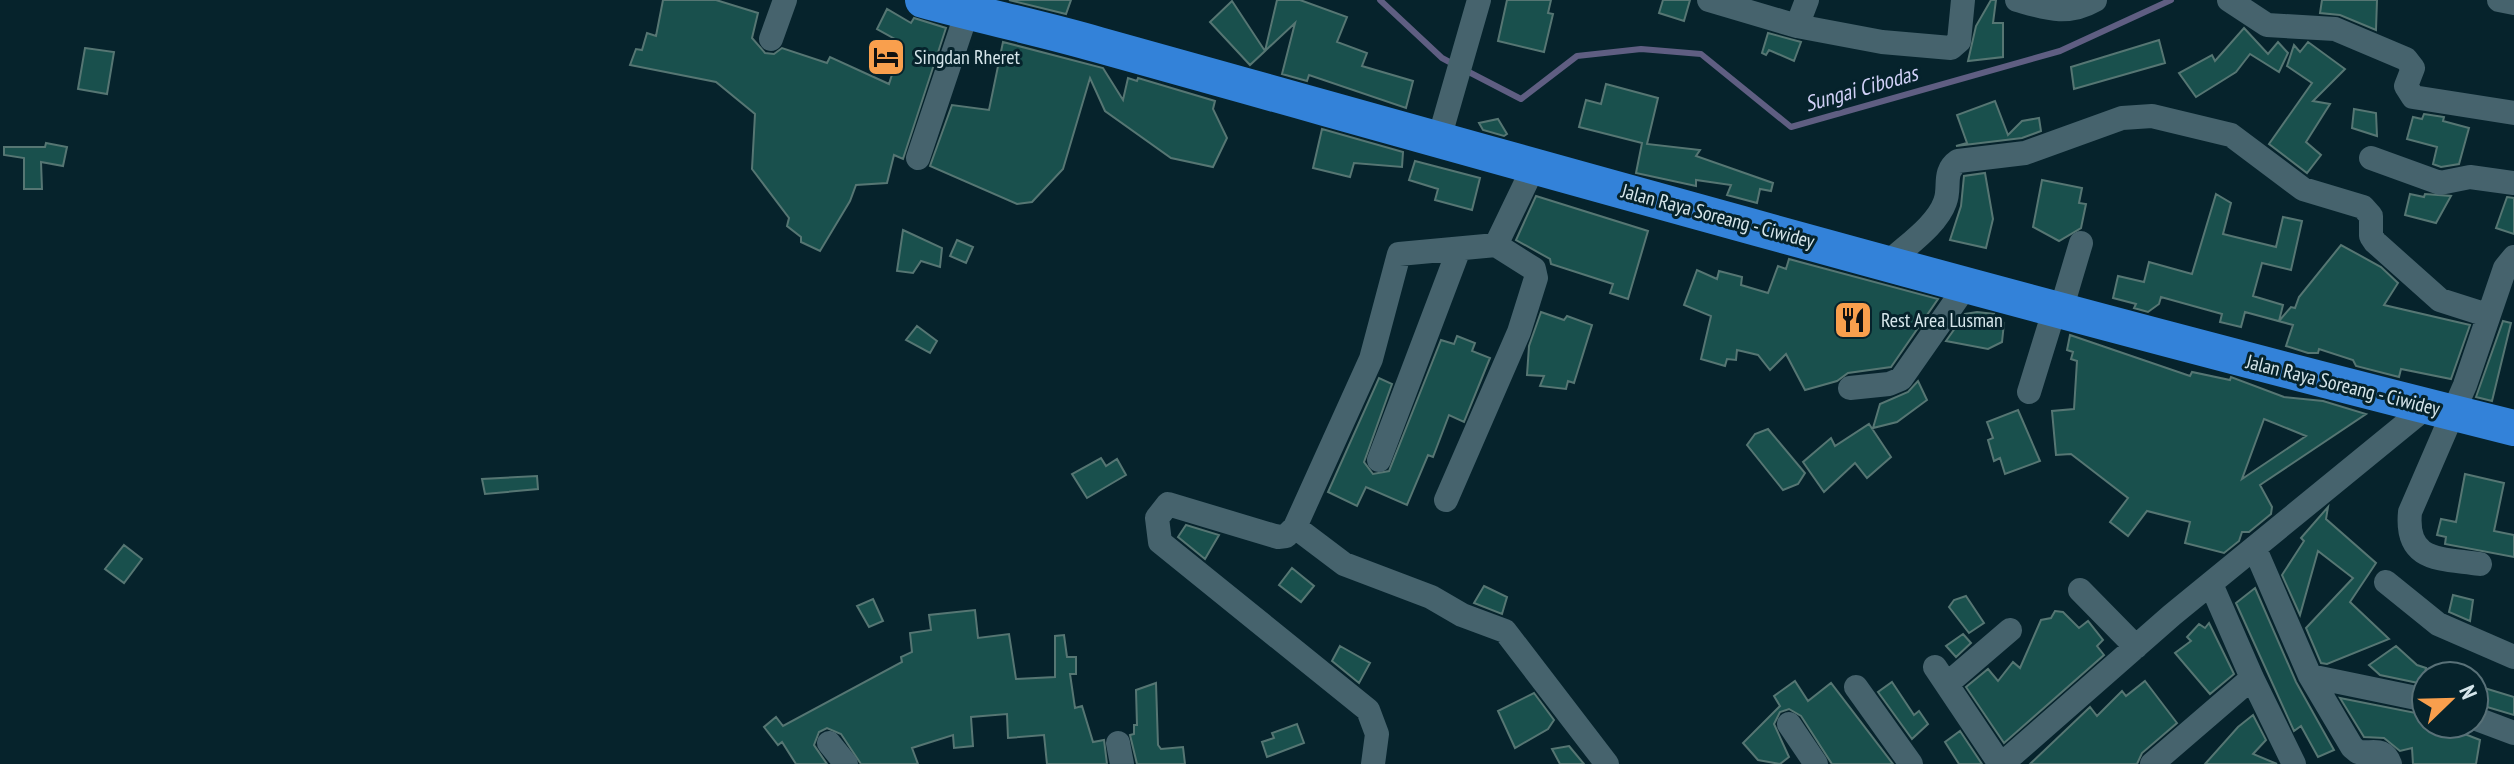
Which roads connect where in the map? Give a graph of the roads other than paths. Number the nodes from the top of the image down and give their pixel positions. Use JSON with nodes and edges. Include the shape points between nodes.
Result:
{"nodes":[{"id":1,"x":785,"y":0,"type":"edge"},
{"id":2,"x":923,"y":0,"type":"edge"},
{"id":3,"x":1479,"y":0,"type":"edge"},
{"id":4,"x":1709,"y":0,"type":"edge"},
{"id":5,"x":1807,"y":0,"type":"edge"},
{"id":6,"x":1963,"y":0,"type":"edge"},
{"id":7,"x":2017,"y":0,"type":"edge"},
{"id":8,"x":2095,"y":0,"type":"edge"},
{"id":9,"x":2229,"y":0,"type":"edge"},
{"id":10,"x":2499,"y":0,"type":"edge"},
{"id":11,"x":2514,"y":3,"type":"edge"},
{"id":12,"x":967,"y":12,"type":"junction"},
{"id":13,"x":1797,"y":26,"type":"junction"},
{"id":14,"x":771,"y":39,"type":"dead end"},
{"id":15,"x":2514,"y":113,"type":"edge"},
{"id":16,"x":1439,"y":139,"type":"junction"},
{"id":17,"x":918,"y":158,"type":"dead end"},
{"id":18,"x":2371,"y":158,"type":"dead end"},
{"id":19,"x":1534,"y":166,"type":"junction"},
{"id":20,"x":2514,"y":183,"type":"edge"},
{"id":21,"x":2081,"y":243,"type":"dead end"},
{"id":22,"x":1496,"y":245,"type":"junction"},
{"id":23,"x":1459,"y":249,"type":"junction"},
{"id":24,"x":2514,"y":257,"type":"edge"},
{"id":25,"x":1889,"y":262,"type":"junction"},
{"id":26,"x":1966,"y":286,"type":"junction"},
{"id":27,"x":2058,"y":309,"type":"junction"},
{"id":28,"x":2487,"y":315,"type":"junction"},
{"id":29,"x":1850,"y":388,"type":"dead end"},
{"id":30,"x":2029,"y":392,"type":"dead end"},
{"id":31,"x":2440,"y":409,"type":"junction"},
{"id":32,"x":2514,"y":428,"type":"edge"},
{"id":33,"x":1379,"y":460,"type":"dead end"},
{"id":34,"x":1446,"y":500,"type":"dead end"},
{"id":35,"x":1295,"y":527,"type":"junction"},
{"id":36,"x":2255,"y":549,"type":"junction"},
{"id":37,"x":2480,"y":564,"type":"dead end"},
{"id":38,"x":2386,"y":582,"type":"dead end"},
{"id":39,"x":2211,"y":584,"type":"junction"},
{"id":40,"x":2080,"y":590,"type":"dead end"},
{"id":41,"x":2010,"y":630,"type":"dead end"},
{"id":42,"x":2136,"y":647,"type":"junction"},
{"id":43,"x":2514,"y":657,"type":"edge"},
{"id":44,"x":2310,"y":676,"type":"junction"},
{"id":45,"x":2252,"y":678,"type":"junction"},
{"id":46,"x":1856,"y":687,"type":"dead end"},
{"id":47,"x":2410,"y":697,"type":"edge"},
{"id":48,"x":1789,"y":724,"type":"dead end"},
{"id":49,"x":2490,"y":724,"type":"edge"},
{"id":50,"x":2514,"y":733,"type":"edge"},
{"id":51,"x":829,"y":743,"type":"dead end"},
{"id":52,"x":846,"y":764,"type":"edge"},
{"id":53,"x":1373,"y":764,"type":"edge"},
{"id":54,"x":1607,"y":764,"type":"edge"},
{"id":55,"x":1816,"y":764,"type":"edge"},
{"id":56,"x":1911,"y":764,"type":"edge"},
{"id":57,"x":2001,"y":764,"type":"edge"},
{"id":58,"x":2152,"y":764,"type":"edge"},
{"id":59,"x":2294,"y":764,"type":"edge"},
{"id":60,"x":2390,"y":764,"type":"edge"}],
"edges":[{"from":1,"to":14,"type":"street"},
{"from":2,"to":12,"type":"highway","name":"Jalan Raya Soreang - Ciwidey"},
{"from":3,"to":16,"type":"street"},
{"from":4,"to":13,"type":"street"},
{"from":5,"to":13,"type":"street"},
{"from":6,"to":13,"type":"street","via":[[1959,41],[1951,48]]},
{"from":7,"to":8,"type":"street","via":[[2056,11],[2076,10]]},
{"from":9,"to":15,"type":"street","via":[[2267,25],[2335,29],[2406,59],[2413,68],[2406,86],[2413,97]]},
{"from":10,"to":11,"type":"street"},
{"from":12,"to":16,"type":"highway","name":"Jalan Raya Soreang - Ciwidey"},
{"from":12,"to":17,"type":"street"},
{"from":16,"to":19,"type":"highway","name":"Jalan Raya Soreang - Ciwidey"},
{"from":18,"to":20,"type":"street","via":[[2440,183],[2470,177]]},
{"from":19,"to":22,"type":"street"},
{"from":19,"to":25,"type":"highway","name":"Jalan Raya Soreang - Ciwidey"},
{"from":21,"to":27,"type":"street"},
{"from":22,"to":23,"type":"street"},
{"from":22,"to":34,"type":"street","via":[[1534,269],[1536,278],[1519,332]]},
{"from":23,"to":33,"type":"street"},
{"from":23,"to":35,"type":"street","via":[[1405,252],[1395,260],[1371,359]]},
{"from":24,"to":28,"type":"street"},
{"from":25,"to":26,"type":"highway","name":"Jalan Raya Soreang - Ciwidey"},
{"from":25,"to":28,"type":"street","via":[[1939,214],[1946,200],[1947,175],[1958,161],[2025,153],[2122,118],[2152,116],[2231,135],[2303,189],[2363,207],[2371,216],[2375,242],[2426,291]]},
{"from":26,"to":27,"type":"highway","name":"Jalan Raya Soreang - Ciwidey"},
{"from":26,"to":29,"type":"street","via":[[1901,379]]},
{"from":27,"to":30,"type":"street"},
{"from":27,"to":31,"type":"highway","name":"Jalan Raya Soreang - Ciwidey"},
{"from":28,"to":31,"type":"street","via":[[2465,385]]},
{"from":31,"to":32,"type":"highway","name":"Jalan Raya Soreang - Ciwidey"},
{"from":31,"to":36,"type":"street"},
{"from":31,"to":37,"type":"street","via":[[2408,531],[2416,548],[2430,556]]},
{"from":35,"to":53,"type":"street","via":[[1278,537],[1168,504],[1157,518],[1156,535],[1166,549],[1368,710],[1377,734]]},
{"from":35,"to":54,"type":"street","via":[[1344,564],[1505,631]]},
{"from":36,"to":39,"type":"street"},
{"from":36,"to":44,"type":"street"},
{"from":38,"to":43,"type":"street","via":[[2438,624]]},
{"from":39,"to":42,"type":"street"},
{"from":39,"to":45,"type":"street"},
{"from":40,"to":42,"type":"street"},
{"from":41,"to":57,"type":"street","via":[[1941,676]]},
{"from":42,"to":57,"type":"street"},
{"from":44,"to":47,"type":"street"},
{"from":44,"to":60,"type":"street","via":[[2352,747],[2385,754]]},
{"from":45,"to":58,"type":"street"},
{"from":45,"to":59,"type":"street"},
{"from":46,"to":56,"type":"street"},
{"from":48,"to":55,"type":"street"},
{"from":49,"to":50,"type":"street"},
{"from":51,"to":52,"type":"street"}]}
